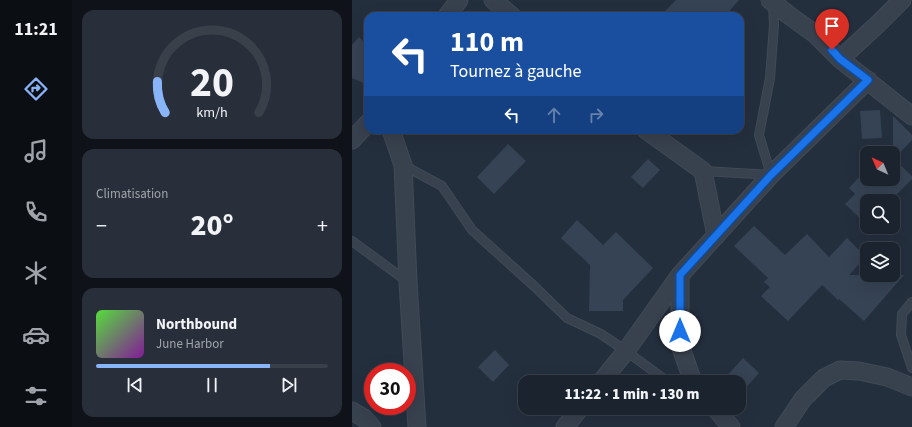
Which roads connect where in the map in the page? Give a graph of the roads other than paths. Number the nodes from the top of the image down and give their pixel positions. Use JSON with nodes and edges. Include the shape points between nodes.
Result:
{"nodes":[{"id":1,"x":459,"y":0,"type":"edge"},
{"id":2,"x":493,"y":0,"type":"edge"},
{"id":3,"x":902,"y":0,"type":"edge"},
{"id":4,"x":772,"y":1,"type":"edge"},
{"id":5,"x":450,"y":12,"type":"edge"},
{"id":6,"x":507,"y":12,"type":"edge"},
{"id":7,"x":840,"y":59,"type":"junction"},
{"id":8,"x":868,"y":80,"type":"junction"},
{"id":9,"x":910,"y":112,"type":"edge"},
{"id":10,"x":364,"y":127,"type":"edge"},
{"id":11,"x":392,"y":134,"type":"edge"},
{"id":12,"x":651,"y":134,"type":"edge"},
{"id":13,"x":352,"y":140,"type":"edge"},
{"id":14,"x":403,"y":165,"type":"junction"},
{"id":15,"x":702,"y":171,"type":"junction"},
{"id":16,"x":771,"y":175,"type":"junction"},
{"id":17,"x":716,"y":236,"type":"junction"},
{"id":18,"x":352,"y":241,"type":"edge"},
{"id":19,"x":680,"y":275,"type":"junction"},
{"id":20,"x":408,"y":282,"type":"junction"},
{"id":21,"x":912,"y":302,"type":"edge"},
{"id":22,"x":626,"y":350,"type":"junction"},
{"id":23,"x":912,"y":368,"type":"edge"},
{"id":24,"x":606,"y":375,"type":"edge"},
{"id":25,"x":659,"y":375,"type":"edge"},
{"id":26,"x":691,"y":375,"type":"edge"},
{"id":27,"x":912,"y":387,"type":"edge"},
{"id":28,"x":352,"y":412,"type":"edge"},
{"id":29,"x":574,"y":415,"type":"edge"},
{"id":30,"x":720,"y":415,"type":"edge"},
{"id":31,"x":372,"y":427,"type":"edge"},
{"id":32,"x":417,"y":427,"type":"edge"},
{"id":33,"x":565,"y":427,"type":"edge"},
{"id":34,"x":730,"y":427,"type":"edge"},
{"id":35,"x":784,"y":427,"type":"edge"}],
"edges":[{"from":1,"to":5,"type":"street"},
{"from":2,"to":6,"type":"street"},
{"from":3,"to":7,"type":"street"},
{"from":4,"to":7,"type":"street","via":[[815,34]]},
{"from":4,"to":16,"type":"lane","via":[[774,25],[770,78],[759,135]]},
{"from":7,"to":8,"type":"street"},
{"from":8,"to":9,"type":"street"},
{"from":8,"to":16,"type":"street"},
{"from":10,"to":13,"type":"street"},
{"from":11,"to":14,"type":"street"},
{"from":12,"to":15,"type":"street"},
{"from":14,"to":20,"type":"street"},
{"from":14,"to":22,"type":"lane","via":[[442,186],[472,230],[567,318],[601,334]]},
{"from":15,"to":16,"type":"lane"},
{"from":15,"to":17,"type":"street"},
{"from":16,"to":17,"type":"street"},
{"from":17,"to":19,"type":"street"},
{"from":18,"to":20,"type":"lane"},
{"from":19,"to":22,"type":"street"},
{"from":19,"to":26,"type":"street","via":[[680,345]]},
{"from":20,"to":32,"type":"street"},
{"from":21,"to":23,"type":"lane","via":[[902,314],[902,335]]},
{"from":22,"to":24,"type":"street"},
{"from":22,"to":25,"type":"lane"},
{"from":27,"to":35,"type":"street","via":[[887,377],[840,370],[824,378],[803,399]]},
{"from":28,"to":31,"type":"street","via":[[364,418]]},
{"from":29,"to":33,"type":"street"},
{"from":30,"to":34,"type":"street"}]}
